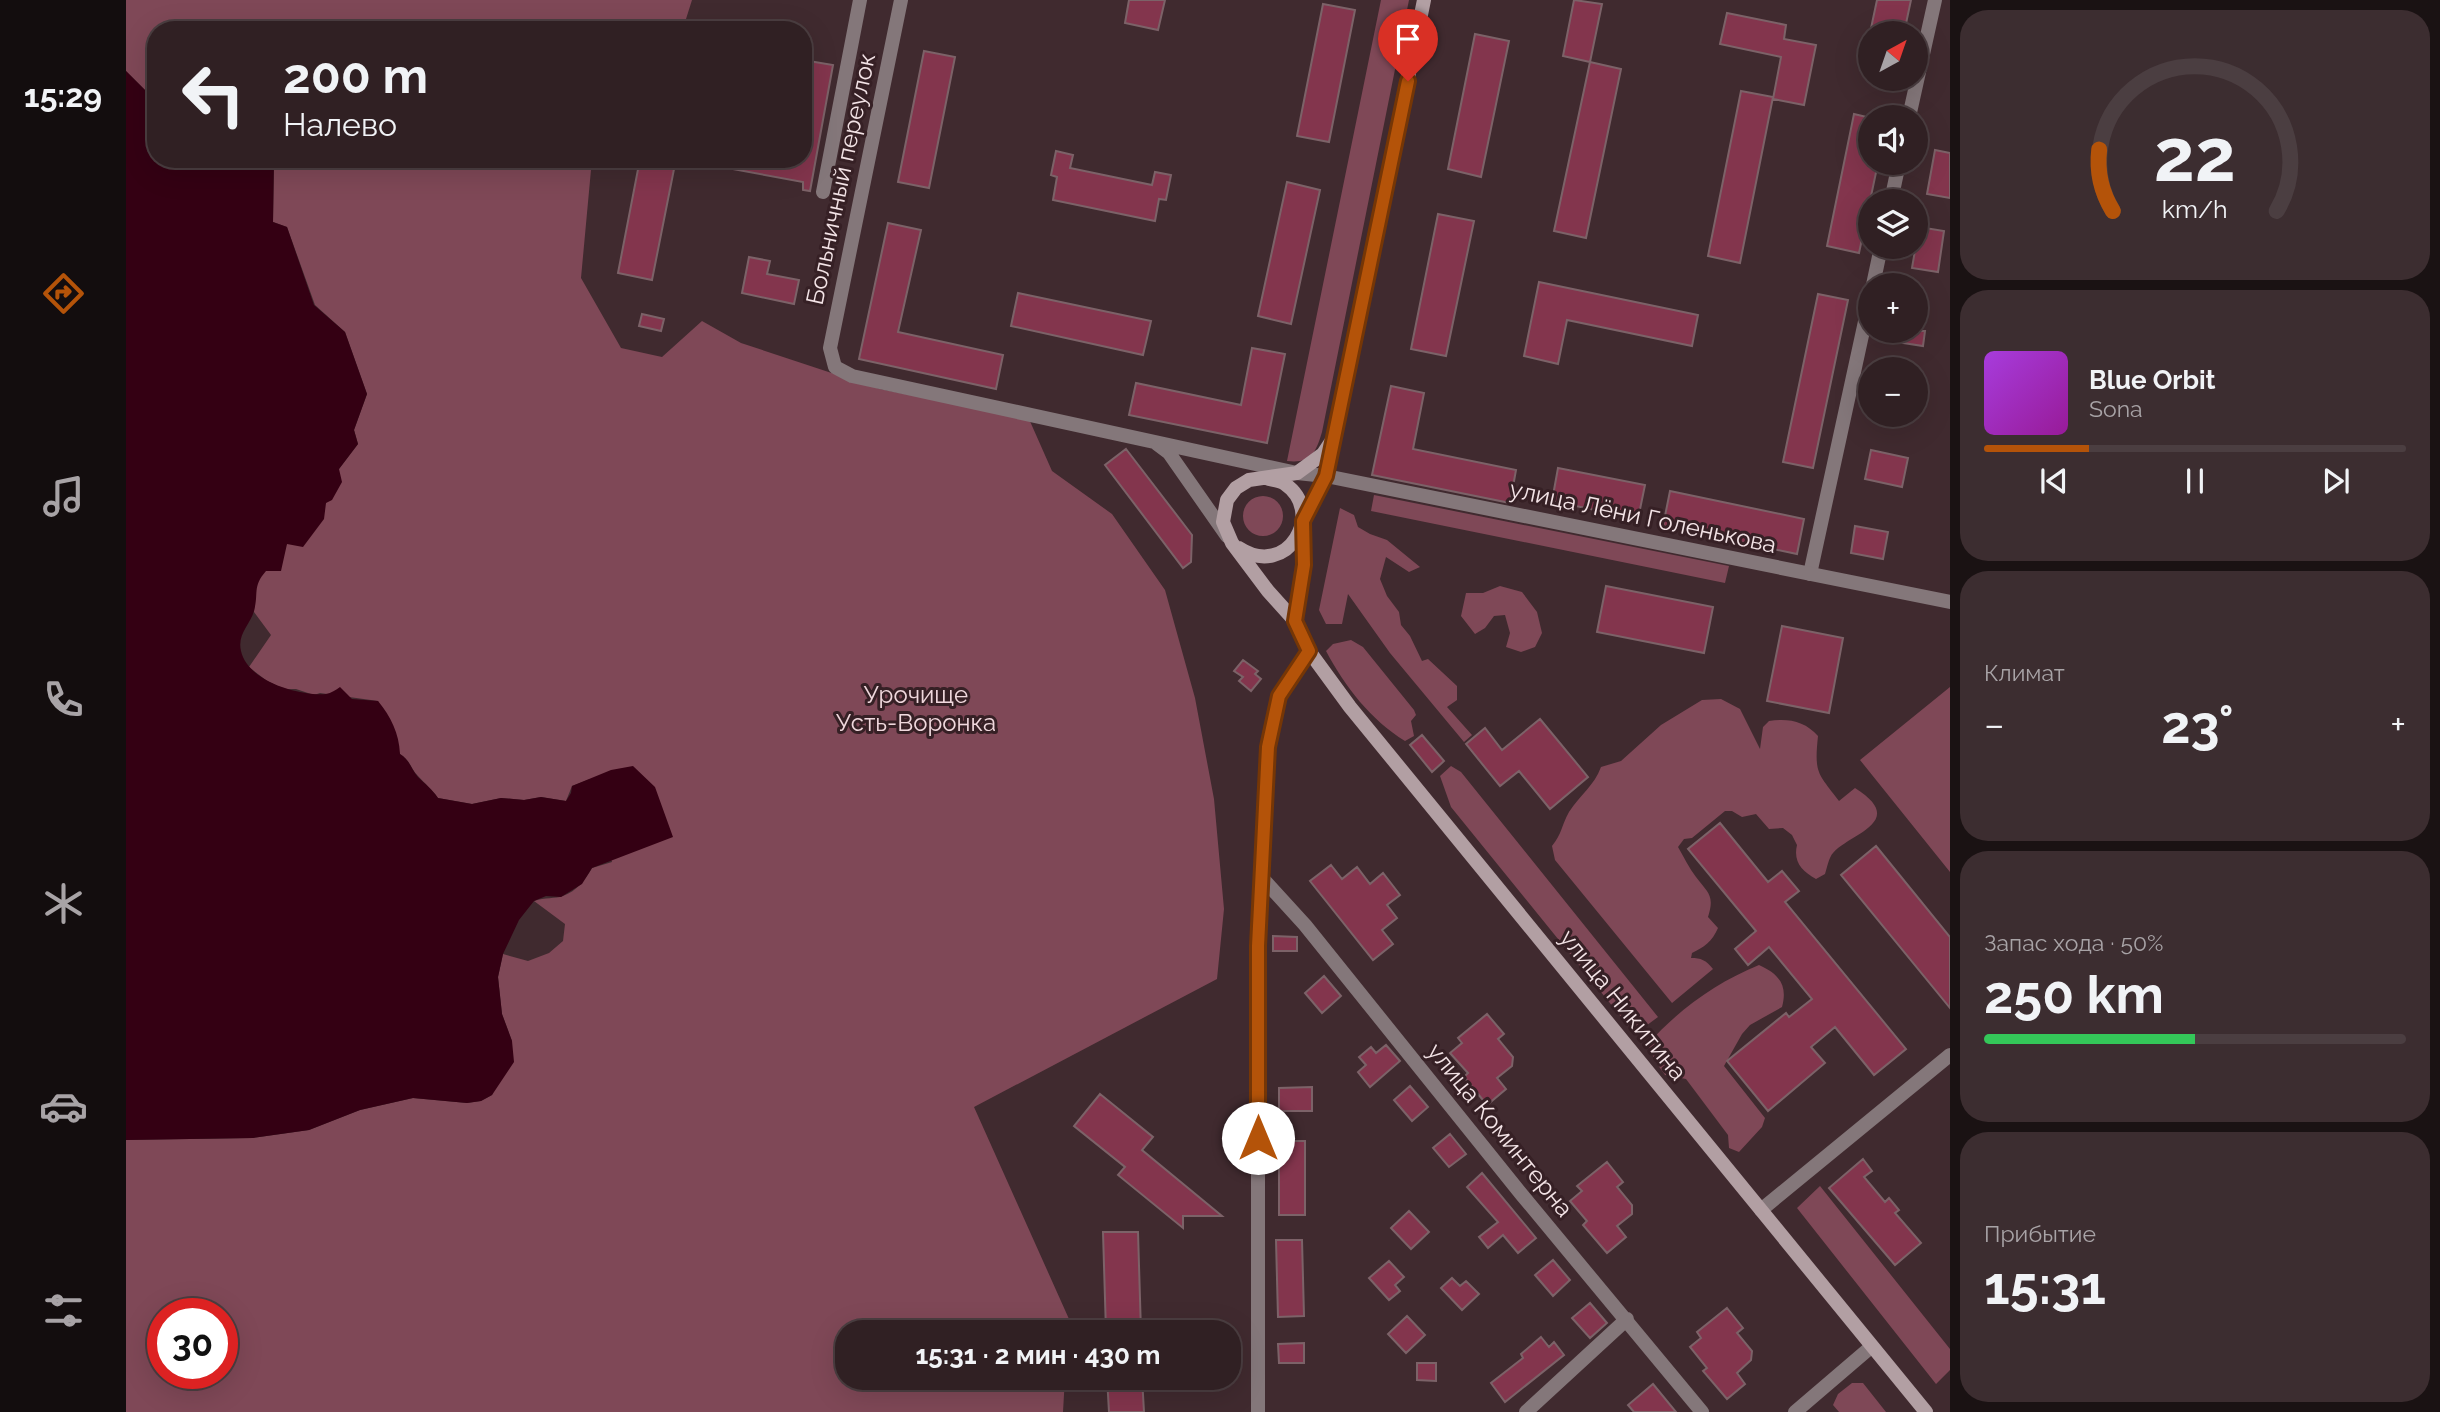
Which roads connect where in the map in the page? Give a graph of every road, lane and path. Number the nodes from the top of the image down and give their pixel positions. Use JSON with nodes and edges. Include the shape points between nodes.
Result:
{"nodes":[{"id":1,"x":860,"y":0,"type":"edge"},
{"id":2,"x":901,"y":0,"type":"edge"},
{"id":3,"x":1424,"y":0,"type":"edge"},
{"id":4,"x":1935,"y":0,"type":"edge"},
{"id":5,"x":1912,"y":105,"type":"edge"},
{"id":6,"x":823,"y":192,"type":"dead end"},
{"id":7,"x":1860,"y":343,"type":"edge"},
{"id":8,"x":835,"y":367,"type":"joint"},
{"id":9,"x":1335,"y":436,"type":"junction"},
{"id":10,"x":1150,"y":440,"type":"junction"},
{"id":11,"x":1297,"y":473,"type":"junction"},
{"id":12,"x":1326,"y":476,"type":"junction"},
{"id":13,"x":1264,"y":478,"type":"junction"},
{"id":14,"x":1303,"y":521,"type":"junction"},
{"id":15,"x":1232,"y":543,"type":"junction"},
{"id":16,"x":1810,"y":574,"type":"junction"},
{"id":17,"x":1950,"y":602,"type":"edge"},
{"id":18,"x":1295,"y":621,"type":"junction"},
{"id":19,"x":1309,"y":651,"type":"junction"},
{"id":20,"x":1262,"y":878,"type":"junction"},
{"id":21,"x":1950,"y":1055,"type":"edge"},
{"id":22,"x":1761,"y":1209,"type":"junction"},
{"id":23,"x":1627,"y":1319,"type":"junction"},
{"id":24,"x":1871,"y":1347,"type":"junction"},
{"id":25,"x":1258,"y":1412,"type":"edge"},
{"id":26,"x":1526,"y":1412,"type":"edge"},
{"id":27,"x":1702,"y":1412,"type":"edge"},
{"id":28,"x":1795,"y":1412,"type":"edge"},
{"id":29,"x":1926,"y":1412,"type":"edge"}],
"edges":[{"from":1,"to":6,"type":"street"},
{"from":2,"to":8,"type":"street","name":"Больничный переулок","via":[[830,348]]},
{"from":3,"to":9,"type":"main road"},
{"from":4,"to":5,"type":"street"},
{"from":7,"to":16,"type":"street"},
{"from":8,"to":10,"type":"street","name":"улица Лёни Голенькова","via":[[852,376]]},
{"from":9,"to":11,"type":"main road","via":[[1323,454]]},
{"from":9,"to":12,"type":"main road"},
{"from":10,"to":11,"type":"street","name":"улица Лёни Голенькова"},
{"from":10,"to":15,"type":"street","via":[[1168,453]]},
{"from":11,"to":12,"type":"street","name":"улица Лёни Голенькова"},
{"from":11,"to":13,"type":"main road"},
{"from":12,"to":14,"type":"main road"},
{"from":12,"to":16,"type":"street","name":"улица Лёни Голенькова"},
{"from":13,"to":14,"type":"main road","via":[[1284,484],[1299,500]]},
{"from":13,"to":15,"type":"main road","via":[[1249,480],[1227,500],[1223,523]]},
{"from":14,"to":15,"type":"main road","via":[[1294,542],[1275,556],[1251,556]]},
{"from":14,"to":18,"type":"main road","via":[[1304,565]]},
{"from":15,"to":18,"type":"main road","name":"улица Никитина"},
{"from":16,"to":17,"type":"street","name":"улица Лёни Голенькова"},
{"from":18,"to":19,"type":"main road","name":"улица Никитина"},
{"from":19,"to":20,"type":"street","via":[[1279,696],[1268,747]]},
{"from":19,"to":22,"type":"main road","name":"улица Никитина"},
{"from":20,"to":23,"type":"street","name":"улица Коминтерна"},
{"from":20,"to":25,"type":"street"},
{"from":21,"to":22,"type":"street"},
{"from":22,"to":24,"type":"main road","name":"улица Никитина"},
{"from":23,"to":26,"type":"street"},
{"from":23,"to":27,"type":"street","name":"улица Коминтерна"},
{"from":24,"to":28,"type":"street"},
{"from":24,"to":29,"type":"main road","name":"улица Никитина"}]}
